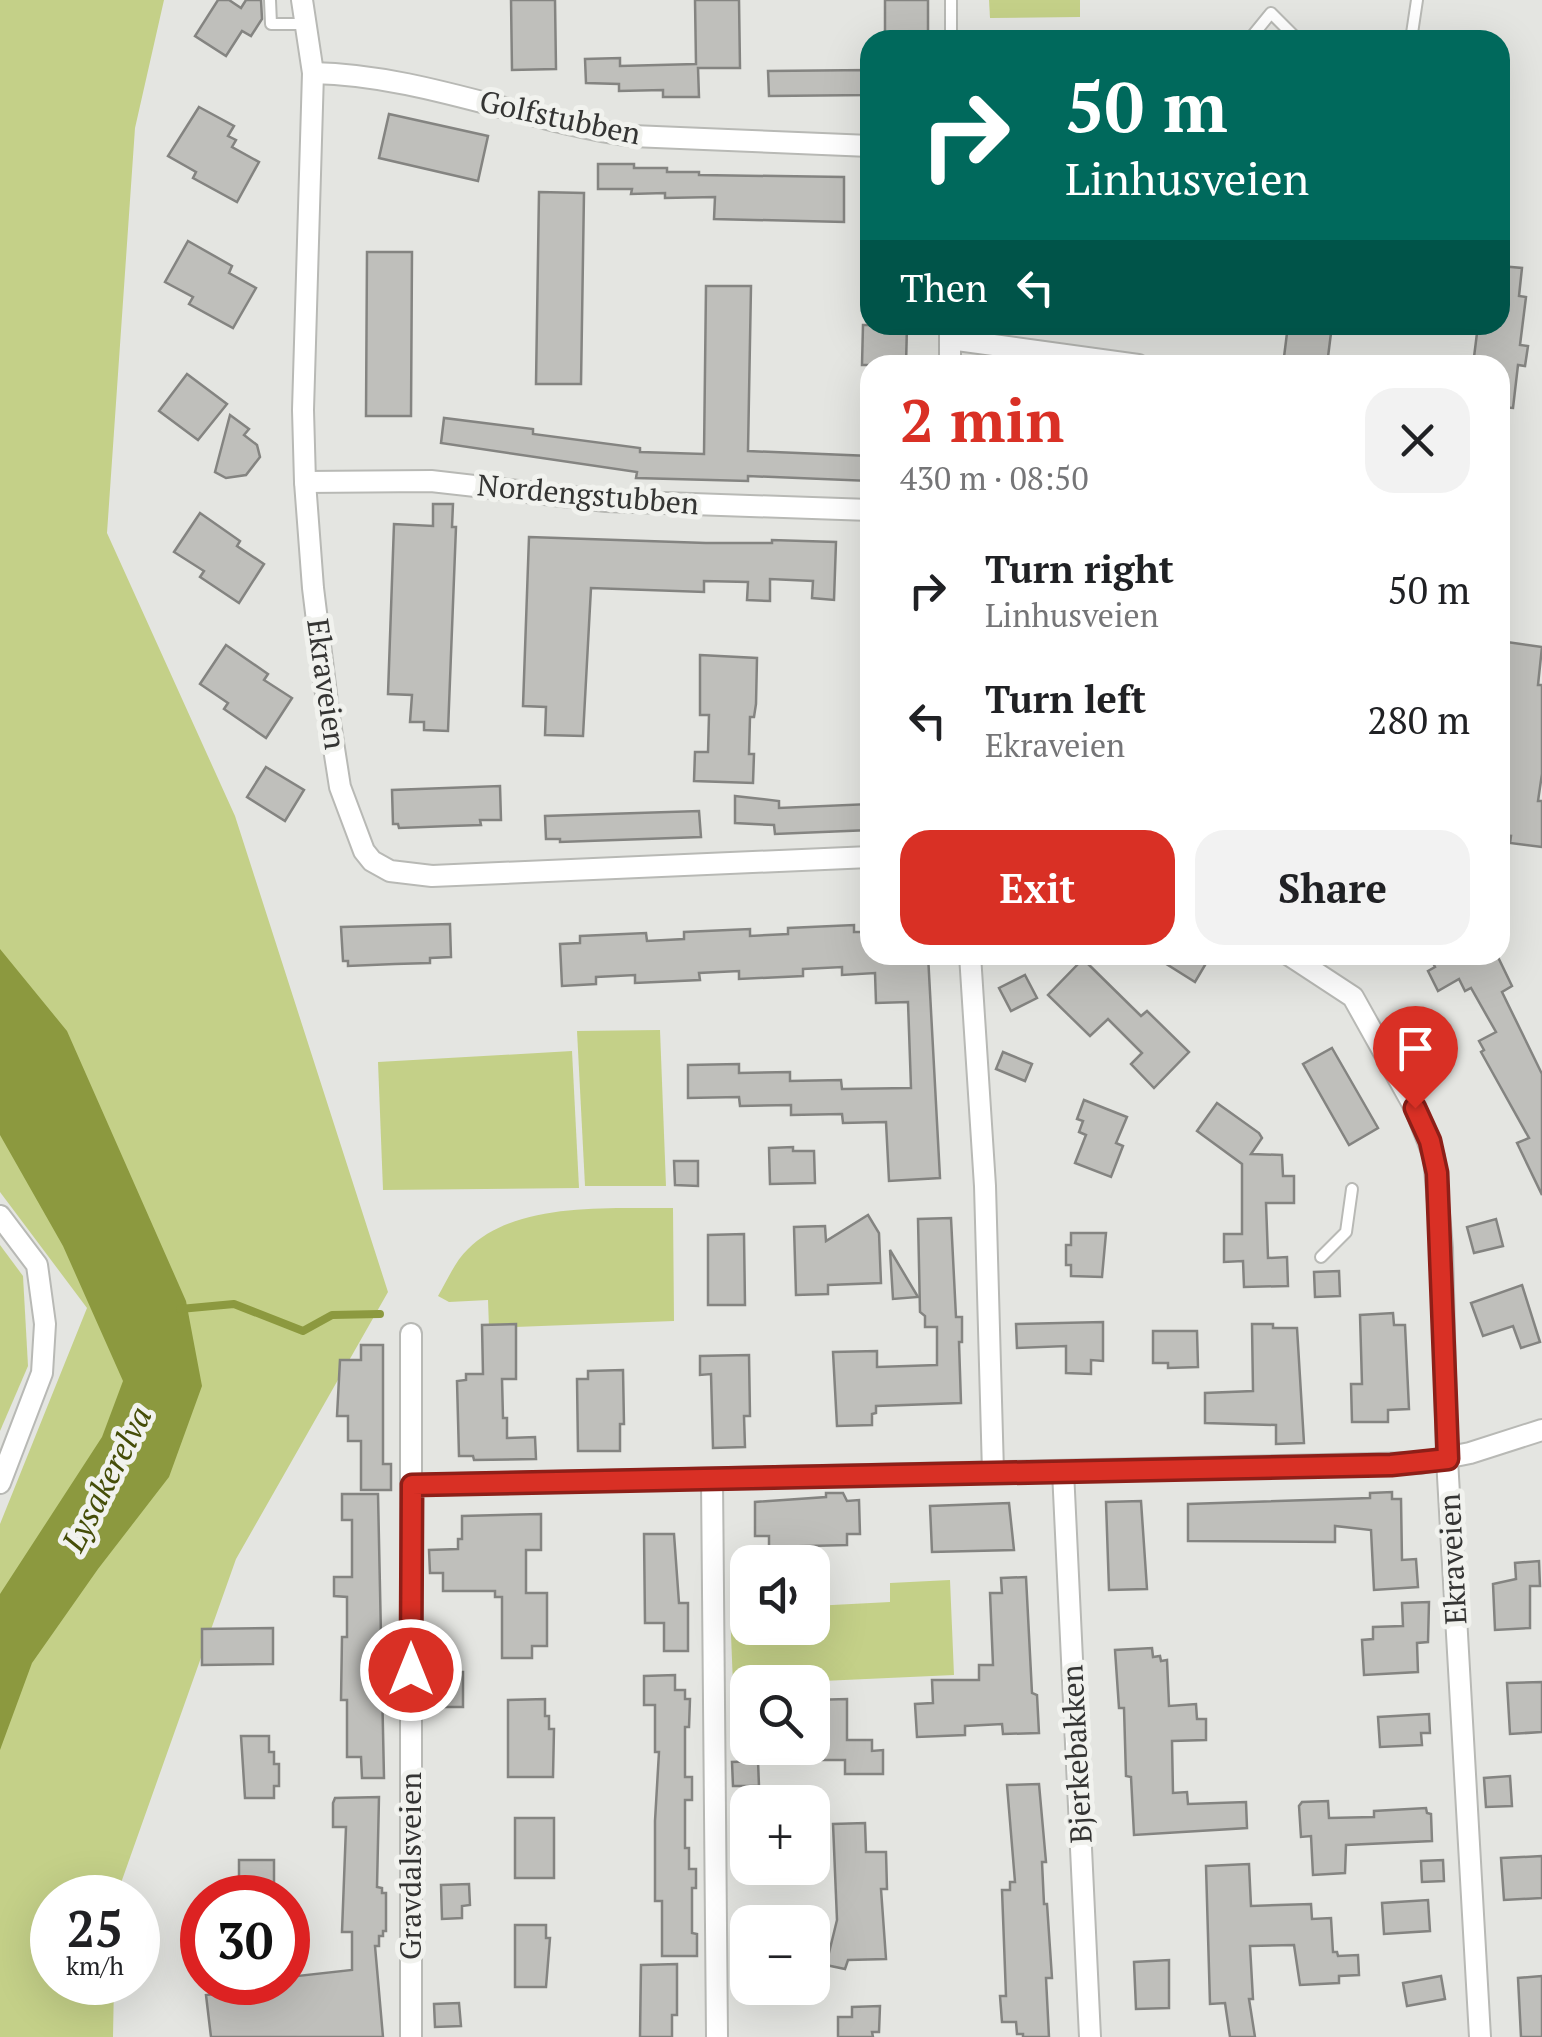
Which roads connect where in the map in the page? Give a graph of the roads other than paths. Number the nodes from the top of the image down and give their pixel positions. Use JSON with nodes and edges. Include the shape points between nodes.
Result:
{"nodes":[{"id":1,"x":270,"y":0,"type":"edge"},
{"id":2,"x":302,"y":0,"type":"edge"},
{"id":3,"x":951,"y":0,"type":"edge"},
{"id":4,"x":1417,"y":0,"type":"edge"},
{"id":5,"x":306,"y":24,"type":"junction"},
{"id":6,"x":951,"y":30,"type":"edge"},
{"id":7,"x":1257,"y":30,"type":"edge"},
{"id":8,"x":1288,"y":30,"type":"edge"},
{"id":9,"x":1413,"y":30,"type":"edge"},
{"id":10,"x":313,"y":73,"type":"junction"},
{"id":11,"x":860,"y":146,"type":"edge"},
{"id":12,"x":967,"y":335,"type":"edge"},
{"id":13,"x":1081,"y":355,"type":"edge"},
{"id":14,"x":305,"y":482,"type":"junction"},
{"id":15,"x":860,"y":510,"type":"edge"},
{"id":16,"x":860,"y":857,"type":"edge"},
{"id":17,"x":971,"y":965,"type":"edge"},
{"id":18,"x":1305,"y":965,"type":"edge"},
{"id":19,"x":1352,"y":1189,"type":"dead end"},
{"id":20,"x":0,"y":1216,"type":"edge"},
{"id":21,"x":1321,"y":1257,"type":"dead end"},
{"id":22,"x":411,"y":1334,"type":"dead end"},
{"id":23,"x":1542,"y":1430,"type":"edge"},
{"id":24,"x":1448,"y":1459,"type":"junction"},
{"id":25,"x":1063,"y":1471,"type":"junction"},
{"id":26,"x":993,"y":1472,"type":"junction"},
{"id":27,"x":712,"y":1480,"type":"junction"},
{"id":28,"x":0,"y":1483,"type":"edge"},
{"id":29,"x":412,"y":1485,"type":"junction"},
{"id":30,"x":410,"y":2037,"type":"edge"},
{"id":31,"x":717,"y":2037,"type":"edge"},
{"id":32,"x":1090,"y":2037,"type":"edge"},
{"id":33,"x":1480,"y":2037,"type":"edge"}],
"edges":[{"from":1,"to":5,"type":"lane","via":[[271,24]]},
{"from":2,"to":5,"type":"street","name":"Ekraveien"},
{"from":3,"to":6,"type":"lane"},
{"from":4,"to":9,"type":"lane"},
{"from":5,"to":10,"type":"street","name":"Ekraveien"},
{"from":7,"to":8,"type":"lane","via":[[1271,13]]},
{"from":10,"to":11,"type":"street","name":"Golfstubben","via":[[390,80],[632,136]]},
{"from":10,"to":14,"type":"street","name":"Ekraveien"},
{"from":12,"to":13,"type":"street"},
{"from":14,"to":15,"type":"street","name":"Nordengstubben","via":[[430,481],[606,501]]},
{"from":14,"to":16,"type":"street","name":"Ekraveien","via":[[340,788],[356,838],[372,861],[390,871],[432,876]]},
{"from":17,"to":26,"type":"street"},
{"from":18,"to":24,"type":"street","name":"Ekraveien","via":[[1353,996],[1430,1141],[1440,1212]]},
{"from":19,"to":21,"type":"lane","via":[[1346,1232]]},
{"from":20,"to":28,"type":"street","via":[[37,1265],[45,1324],[42,1373]]},
{"from":22,"to":29,"type":"street","name":"Gravdalsveien"},
{"from":23,"to":24,"type":"street"},
{"from":24,"to":25,"type":"street"},
{"from":24,"to":33,"type":"street","name":"Ekraveien"},
{"from":25,"to":26,"type":"street"},
{"from":25,"to":32,"type":"street","name":"Bjerkebakken"},
{"from":26,"to":27,"type":"street"},
{"from":27,"to":29,"type":"street"},
{"from":27,"to":31,"type":"street"},
{"from":29,"to":30,"type":"street","name":"Gravdalsveien"}]}
